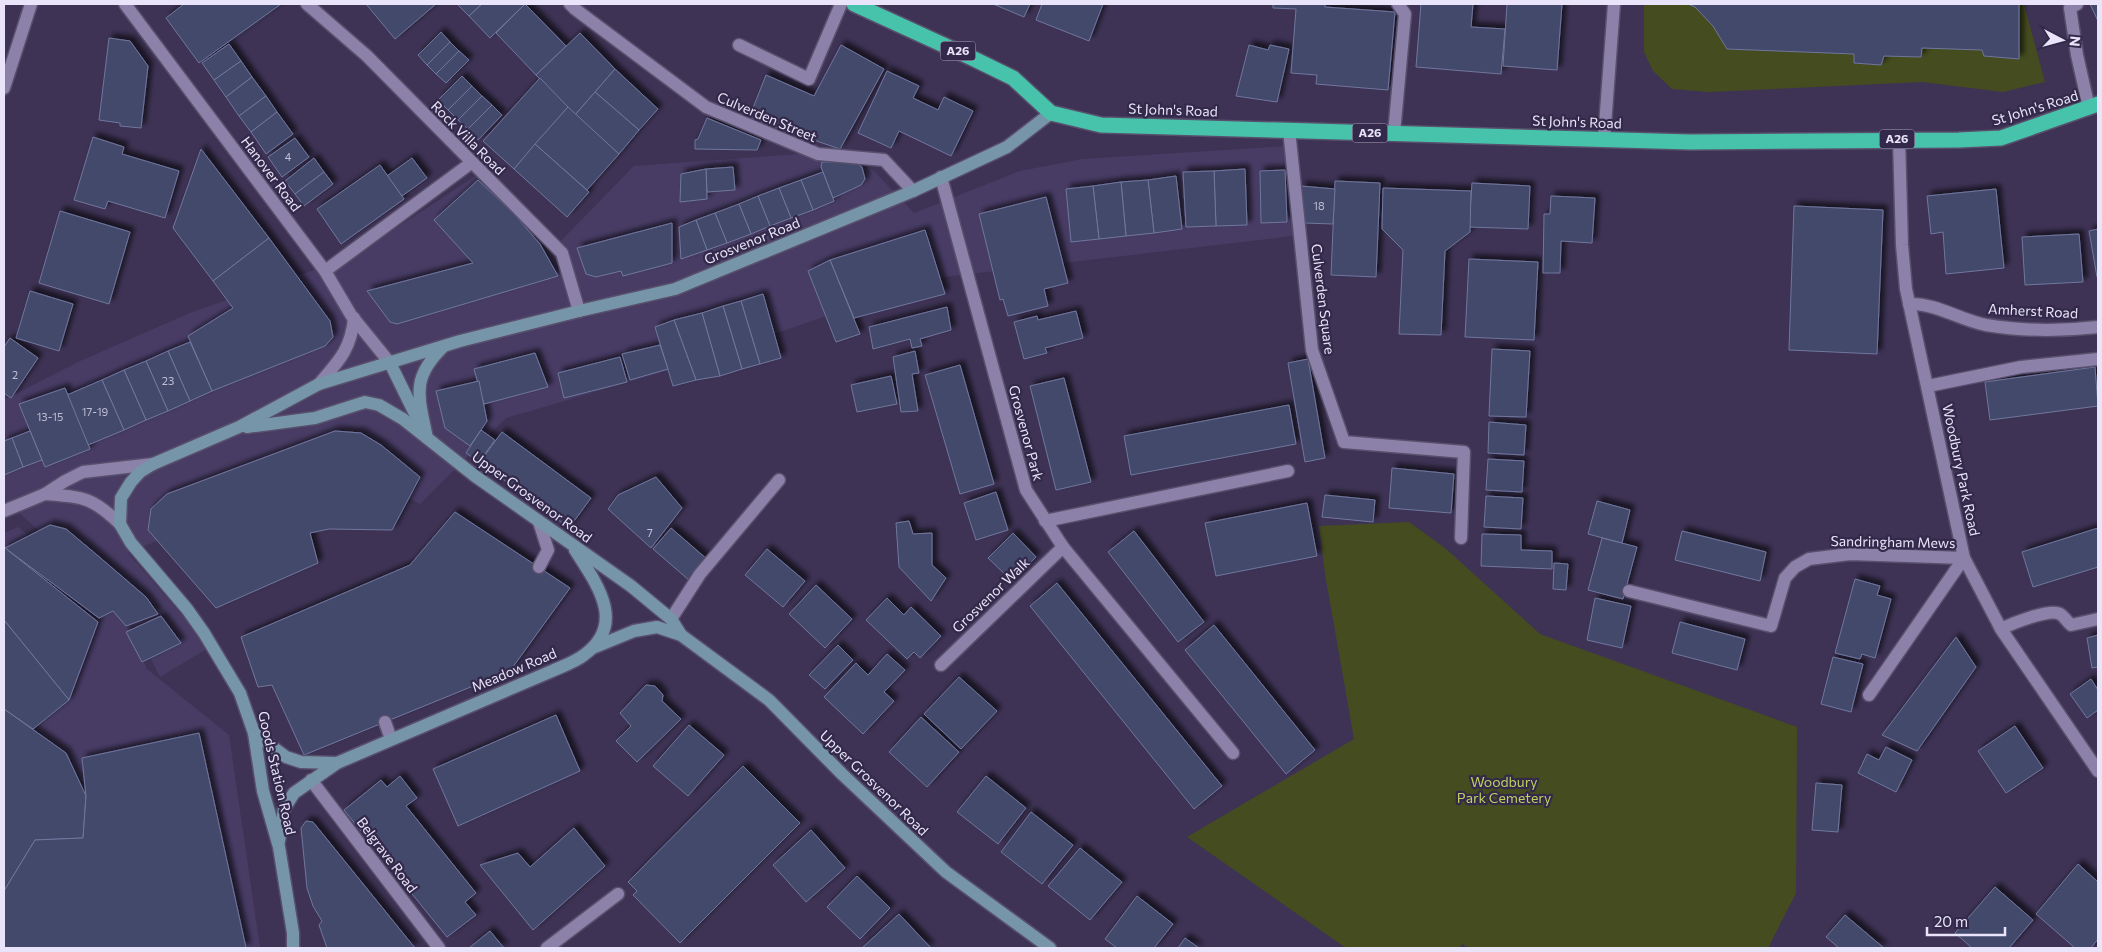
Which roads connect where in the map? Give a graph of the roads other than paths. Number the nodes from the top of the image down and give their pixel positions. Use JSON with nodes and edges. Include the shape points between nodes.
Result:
{"nodes":[{"id":1,"x":31,"y":4,"type":"edge"},
{"id":2,"x":124,"y":4,"type":"edge"},
{"id":3,"x":306,"y":4,"type":"edge"},
{"id":4,"x":570,"y":4,"type":"edge"},
{"id":5,"x":841,"y":4,"type":"edge"},
{"id":6,"x":854,"y":4,"type":"edge"},
{"id":7,"x":1398,"y":4,"type":"edge"},
{"id":8,"x":1614,"y":4,"type":"edge"},
{"id":9,"x":2077,"y":4,"type":"edge"},
{"id":10,"x":739,"y":45,"type":"dead end"},
{"id":11,"x":4,"y":88,"type":"edge"},
{"id":12,"x":2094,"y":106,"type":"edge"},
{"id":13,"x":1051,"y":113,"type":"junction"},
{"id":14,"x":1289,"y":130,"type":"junction"},
{"id":15,"x":1394,"y":134,"type":"junction"},
{"id":16,"x":1604,"y":139,"type":"junction"},
{"id":17,"x":1899,"y":139,"type":"junction"},
{"id":18,"x":471,"y":163,"type":"junction"},
{"id":19,"x":941,"y":177,"type":"junction"},
{"id":20,"x":914,"y":191,"type":"junction"},
{"id":21,"x":325,"y":271,"type":"junction"},
{"id":22,"x":1909,"y":304,"type":"junction"},
{"id":23,"x":579,"y":311,"type":"junction"},
{"id":24,"x":354,"y":318,"type":"junction"},
{"id":25,"x":2098,"y":327,"type":"edge"},
{"id":26,"x":444,"y":346,"type":"junction"},
{"id":27,"x":2098,"y":359,"type":"edge"},
{"id":28,"x":390,"y":363,"type":"junction"},
{"id":29,"x":320,"y":384,"type":"junction"},
{"id":30,"x":1928,"y":386,"type":"junction"},
{"id":31,"x":239,"y":428,"type":"junction"},
{"id":32,"x":427,"y":438,"type":"junction"},
{"id":33,"x":152,"y":464,"type":"junction"},
{"id":34,"x":1288,"y":472,"type":"dead end"},
{"id":35,"x":778,"y":480,"type":"dead end"},
{"id":36,"x":45,"y":494,"type":"junction"},
{"id":37,"x":4,"y":511,"type":"edge"},
{"id":38,"x":1045,"y":521,"type":"junction"},
{"id":39,"x":539,"y":522,"type":"junction"},
{"id":40,"x":120,"y":524,"type":"junction"},
{"id":41,"x":1461,"y":538,"type":"dead end"},
{"id":42,"x":571,"y":544,"type":"junction"},
{"id":43,"x":1063,"y":547,"type":"junction"},
{"id":44,"x":1964,"y":558,"type":"junction"},
{"id":45,"x":539,"y":567,"type":"dead end"},
{"id":46,"x":1629,"y":591,"type":"dead end"},
{"id":47,"x":671,"y":619,"type":"junction"},
{"id":48,"x":2098,"y":619,"type":"edge"},
{"id":49,"x":2001,"y":629,"type":"junction"},
{"id":50,"x":681,"y":636,"type":"junction"},
{"id":51,"x":595,"y":647,"type":"junction"},
{"id":52,"x":941,"y":665,"type":"dead end"},
{"id":53,"x":1869,"y":695,"type":"dead end"},
{"id":54,"x":385,"y":722,"type":"dead end"},
{"id":55,"x":254,"y":733,"type":"junction"},
{"id":56,"x":391,"y":740,"type":"junction"},
{"id":57,"x":1233,"y":753,"type":"dead end"},
{"id":58,"x":337,"y":763,"type":"junction"},
{"id":59,"x":2098,"y":771,"type":"edge"},
{"id":60,"x":311,"y":780,"type":"junction"},
{"id":61,"x":279,"y":847,"type":"junction"},
{"id":62,"x":618,"y":894,"type":"dead end"},
{"id":63,"x":293,"y":948,"type":"edge"},
{"id":64,"x":439,"y":948,"type":"edge"},
{"id":65,"x":546,"y":948,"type":"edge"},
{"id":66,"x":1050,"y":948,"type":"edge"}],
"edges":[{"from":1,"to":11,"type":"street"},
{"from":2,"to":21,"type":"street","name":"Hanover Road"},
{"from":3,"to":18,"type":"street","name":"Rock Villa Road","via":[[366,56]]},
{"from":4,"to":20,"type":"street","name":"Culverden Street","via":[[706,107],[818,154],[884,160]]},
{"from":5,"to":10,"type":"street","via":[[809,79]]},
{"from":6,"to":13,"type":"highway","number":"A26","via":[[1013,78]]},
{"from":7,"to":15,"type":"street","via":[[1405,14]]},
{"from":8,"to":16,"type":"street"},
{"from":9,"to":12,"type":"street","via":[[2070,8],[2077,55]]},
{"from":12,"to":17,"type":"highway","name":"St John's Road","number":"A26","via":[[2001,138]]},
{"from":13,"to":14,"type":"highway","name":"St John's Road","number":"A26","via":[[1102,125]]},
{"from":13,"to":19,"type":"street","name":"Grosvenor Road","via":[[1007,147]]},
{"from":14,"to":15,"type":"highway","name":"St John's Road","number":"A26"},
{"from":14,"to":41,"type":"street","name":"Culverden Square","via":[[1312,350],[1344,442],[1464,452]]},
{"from":15,"to":16,"type":"highway","name":"St John's Road","number":"A26"},
{"from":16,"to":17,"type":"highway","name":"St John's Road","number":"A26","via":[[1690,142]]},
{"from":17,"to":22,"type":"street","name":"Woodbury Park Road","via":[[1902,245]]},
{"from":18,"to":21,"type":"street"},
{"from":18,"to":23,"type":"street","name":"Rock Villa Road","via":[[562,253]]},
{"from":19,"to":20,"type":"street","name":"Grosvenor Road"},
{"from":19,"to":38,"type":"street","name":"Grosvenor Park","via":[[1026,490]]},
{"from":20,"to":23,"type":"street","name":"Grosvenor Road","via":[[676,289]]},
{"from":21,"to":24,"type":"street","name":"Hanover Road"},
{"from":22,"to":25,"type":"street","name":"Amherst Road","via":[[1924,304],[1987,325],[2068,329]]},
{"from":22,"to":30,"type":"street","name":"Woodbury Park Road"},
{"from":23,"to":26,"type":"street","name":"Grosvenor Road"},
{"from":24,"to":28,"type":"street","name":"Hanover Road"},
{"from":24,"to":29,"type":"street","name":"Grosvenor Road","via":[[352,334],[342,358]]},
{"from":26,"to":28,"type":"street","name":"Grosvenor Road"},
{"from":26,"to":32,"type":"street","via":[[431,358],[418,394]]},
{"from":27,"to":30,"type":"street","via":[[2021,367]]},
{"from":28,"to":29,"type":"street","name":"Grosvenor Road"},
{"from":28,"to":32,"type":"street","name":"Upper Grosvenor Road"},
{"from":29,"to":31,"type":"street","name":"Grosvenor Road"},
{"from":30,"to":44,"type":"street","name":"Woodbury Park Road"},
{"from":31,"to":32,"type":"street","name":"Grosvenor Road","via":[[315,418],[365,402],[380,405]]},
{"from":31,"to":33,"type":"street","name":"Grosvenor Road"},
{"from":32,"to":39,"type":"street","name":"Upper Grosvenor Road"},
{"from":33,"to":36,"type":"street","name":"Grosvenor Road","via":[[83,472]]},
{"from":33,"to":40,"type":"street","name":"Grosvenor Road","via":[[140,472],[121,498]]},
{"from":34,"to":38,"type":"street"},
{"from":35,"to":47,"type":"street","via":[[700,574]]},
{"from":36,"to":37,"type":"street","name":"Grosvenor Road"},
{"from":36,"to":40,"type":"street","via":[[89,500]]},
{"from":38,"to":43,"type":"street","name":"Grosvenor Park"},
{"from":39,"to":42,"type":"street","name":"Upper Grosvenor Road"},
{"from":39,"to":45,"type":"street","via":[[548,550]]},
{"from":40,"to":55,"type":"street","name":"Goods Station Road","via":[[131,543],[204,633],[240,693]]},
{"from":42,"to":47,"type":"street","name":"Upper Grosvenor Road"},
{"from":42,"to":51,"type":"street","via":[[604,601],[606,625]]},
{"from":43,"to":52,"type":"street","name":"Grosvenor Walk"},
{"from":43,"to":57,"type":"street","name":"Grosvenor Park"},
{"from":44,"to":46,"type":"street","name":"Sandringham Mews","via":[[1850,554],[1809,559],[1785,578],[1771,626]]},
{"from":44,"to":49,"type":"street","name":"Woodbury Park Road"},
{"from":44,"to":53,"type":"street"},
{"from":47,"to":50,"type":"street","name":"Upper Grosvenor Road"},
{"from":48,"to":49,"type":"street","via":[[2071,625],[2059,613],[2053,613]]},
{"from":49,"to":59,"type":"street","name":"Woodbury Park Road"},
{"from":50,"to":51,"type":"street","name":"Upper Grosvenor Road","via":[[656,627],[634,631]]},
{"from":50,"to":66,"type":"street","name":"Upper Grosvenor Road","via":[[769,700],[946,872]]},
{"from":51,"to":56,"type":"street","name":"Meadow Road","via":[[552,671]]},
{"from":54,"to":56,"type":"street"},
{"from":55,"to":58,"type":"street","name":"Meadow Road","via":[[286,757],[301,762]]},
{"from":55,"to":61,"type":"street","name":"Goods Station Road","via":[[263,791]]},
{"from":56,"to":58,"type":"street","name":"Meadow Road"},
{"from":58,"to":60,"type":"street","name":"Meadow Road"},
{"from":60,"to":61,"type":"street","name":"Meadow Road","via":[[294,792],[284,809]]},
{"from":60,"to":64,"type":"street","name":"Belgrave Road"},
{"from":61,"to":63,"type":"street","name":"Goods Station Road","via":[[294,934]]},
{"from":62,"to":65,"type":"street"}]}
